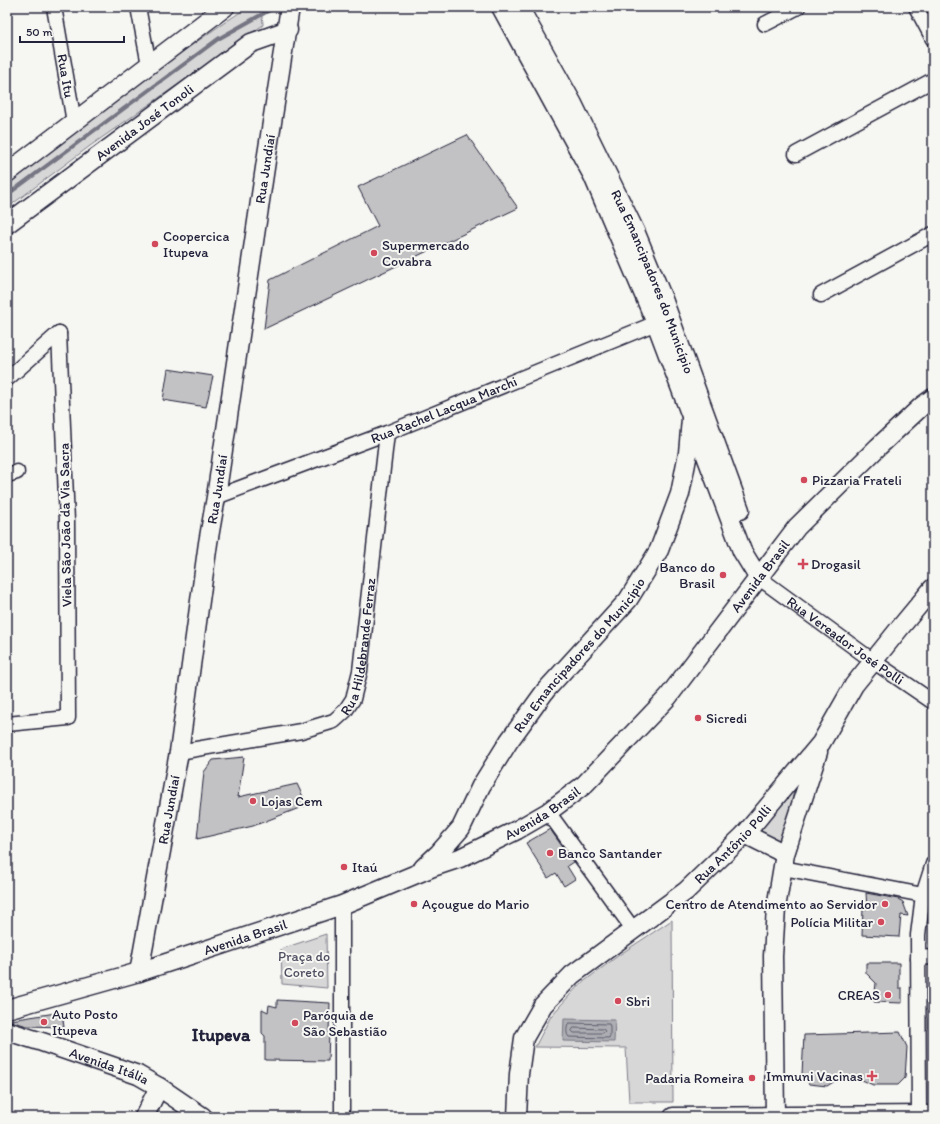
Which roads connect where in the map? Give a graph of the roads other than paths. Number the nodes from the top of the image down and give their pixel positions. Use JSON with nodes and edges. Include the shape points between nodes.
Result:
{"nodes":[{"id":1,"x":54,"y":7,"type":"edge"},
{"id":2,"x":138,"y":7,"type":"edge"},
{"id":3,"x":501,"y":7,"type":"edge"},
{"id":4,"x":519,"y":7,"type":"edge"},
{"id":5,"x":798,"y":7,"type":"edge"},
{"id":6,"x":916,"y":7,"type":"edge"},
{"id":7,"x":222,"y":8,"type":"edge"},
{"id":8,"x":287,"y":16,"type":"edge"},
{"id":9,"x":765,"y":24,"type":"dead end"},
{"id":10,"x":933,"y":39,"type":"edge"},
{"id":11,"x":149,"y":65,"type":"junction"},
{"id":12,"x":933,"y":80,"type":"edge"},
{"id":13,"x":74,"y":122,"type":"junction"},
{"id":14,"x":796,"y":154,"type":"dead end"},
{"id":15,"x":7,"y":173,"type":"edge"},
{"id":16,"x":7,"y":224,"type":"edge"},
{"id":17,"x":933,"y":234,"type":"edge"},
{"id":18,"x":821,"y":295,"type":"dead end"},
{"id":19,"x":663,"y":320,"type":"junction"},
{"id":20,"x":7,"y":379,"type":"edge"},
{"id":21,"x":933,"y":398,"type":"edge"},
{"id":22,"x":691,"y":414,"type":"junction"},
{"id":23,"x":387,"y":433,"type":"junction"},
{"id":24,"x":216,"y":497,"type":"junction"},
{"id":25,"x":763,"y":572,"type":"junction"},
{"id":26,"x":932,"y":591,"type":"edge"},
{"id":27,"x":873,"y":661,"type":"junction"},
{"id":28,"x":933,"y":702,"type":"edge"},
{"id":29,"x":7,"y":724,"type":"edge"},
{"id":30,"x":821,"y":743,"type":"junction"},
{"id":31,"x":179,"y":752,"type":"junction"},
{"id":32,"x":548,"y":812,"type":"junction"},
{"id":33,"x":461,"y":828,"type":"junction"},
{"id":34,"x":744,"y":834,"type":"junction"},
{"id":35,"x":498,"y":839,"type":"junction"},
{"id":36,"x":784,"y":861,"type":"junction"},
{"id":37,"x":933,"y":864,"type":"edge"},
{"id":38,"x":418,"y":873,"type":"junction"},
{"id":39,"x":923,"y":895,"type":"junction"},
{"id":40,"x":342,"y":905,"type":"junction"},
{"id":41,"x":633,"y":928,"type":"junction"},
{"id":42,"x":918,"y":958,"type":"junction"},
{"id":43,"x":933,"y":958,"type":"edge"},
{"id":44,"x":139,"y":972,"type":"junction"},
{"id":45,"x":7,"y":1009,"type":"edge"},
{"id":46,"x":7,"y":1031,"type":"edge"},
{"id":47,"x":159,"y":1087,"type":"junction"},
{"id":48,"x":926,"y":1115,"type":"edge"},
{"id":49,"x":144,"y":1117,"type":"edge"},
{"id":50,"x":203,"y":1117,"type":"edge"},
{"id":51,"x":342,"y":1117,"type":"edge"},
{"id":52,"x":517,"y":1117,"type":"edge"},
{"id":53,"x":673,"y":1117,"type":"edge"},
{"id":54,"x":775,"y":1117,"type":"edge"}],
"edges":[{"from":1,"to":13,"type":"street","name":"Rua Itu"},
{"from":2,"to":11,"type":"street"},
{"from":3,"to":19,"type":"main road","name":"Rua Emancipadores do Município","via":[[593,176]]},
{"from":4,"to":19,"type":"main road","name":"Rua Emancipadores do Município","via":[[573,104],[628,217],[660,292]]},
{"from":5,"to":9,"type":"street"},
{"from":6,"to":10,"type":"street"},
{"from":7,"to":11,"type":"main road"},
{"from":8,"to":16,"type":"main road","name":"Avenida José Tonoli"},
{"from":8,"to":24,"type":"main road","name":"Rua Jundiaí"},
{"from":11,"to":13,"type":"main road"},
{"from":12,"to":14,"type":"street"},
{"from":13,"to":15,"type":"main road"},
{"from":17,"to":18,"type":"street"},
{"from":19,"to":22,"type":"main road","name":"Rua Emancipadores do Município"},
{"from":19,"to":23,"type":"street","name":"Rua Rachel Lacqua Marchi"},
{"from":19,"to":25,"type":"main road","name":"Rua Emancipadores do Município"},
{"from":20,"to":29,"type":"street","name":"Viela São João da Via Sacra","via":[[59,333],[67,521],[68,718]]},
{"from":21,"to":25,"type":"main road","name":"Avenida Brasil","via":[[878,446],[797,527]]},
{"from":22,"to":25,"type":"main road","name":"Rua Emancipadores do Município","via":[[742,551]]},
{"from":22,"to":33,"type":"main road","name":"Rua Emancipadores do Município","via":[[688,453],[680,494],[659,550],[628,600],[546,690],[481,786]]},
{"from":23,"to":24,"type":"street","name":"Rua Rachel Lacqua Marchi"},
{"from":23,"to":31,"type":"street","name":"Rua Hildebrande Ferraz","via":[[360,671],[353,699],[334,721],[301,732]]},
{"from":24,"to":31,"type":"main road","name":"Rua Jundiaí"},
{"from":25,"to":27,"type":"street","name":"Rua Vereador José Polli"},
{"from":25,"to":32,"type":"main road","name":"Avenida Brasil","via":[[668,697],[584,785]]},
{"from":26,"to":27,"type":"main road","name":"Rua Antônio Polli"},
{"from":27,"to":28,"type":"street","name":"Rua Vereador José Polli"},
{"from":27,"to":30,"type":"main road","name":"Rua Antônio Polli","via":[[854,686]]},
{"from":30,"to":34,"type":"main road","name":"Rua Antônio Polli"},
{"from":30,"to":36,"type":"main road"},
{"from":31,"to":44,"type":"main road","name":"Rua Jundiaí"},
{"from":32,"to":35,"type":"main road","name":"Avenida Brasil"},
{"from":32,"to":41,"type":"street"},
{"from":33,"to":35,"type":"main road","via":[[472,840]]},
{"from":33,"to":38,"type":"main road","name":"Rua Emancipadores do Município"},
{"from":34,"to":36,"type":"main road"},
{"from":34,"to":41,"type":"main road","name":"Rua Antônio Polli","via":[[686,891]]},
{"from":35,"to":38,"type":"main road","name":"Avenida Brasil","via":[[460,858]]},
{"from":36,"to":39,"type":"street"},
{"from":36,"to":54,"type":"main road","via":[[776,908],[773,956]]},
{"from":37,"to":39,"type":"street"},
{"from":38,"to":40,"type":"main road","name":"Avenida Brasil"},
{"from":39,"to":42,"type":"street"},
{"from":40,"to":44,"type":"main road","name":"Avenida Brasil"},
{"from":40,"to":51,"type":"street"},
{"from":41,"to":52,"type":"main road","name":"Rua Antônio Polli","via":[[572,974],[543,1005],[524,1038]]},
{"from":42,"to":43,"type":"street"},
{"from":42,"to":48,"type":"street"},
{"from":44,"to":45,"type":"main road","name":"Avenida Brasil"},
{"from":46,"to":47,"type":"main road","name":"Avenida Itália","via":[[138,1074]]},
{"from":47,"to":49,"type":"main road"},
{"from":47,"to":50,"type":"main road","name":"Avenida Itália"},
{"from":48,"to":54,"type":"main road"},
{"from":53,"to":54,"type":"main road"}]}
